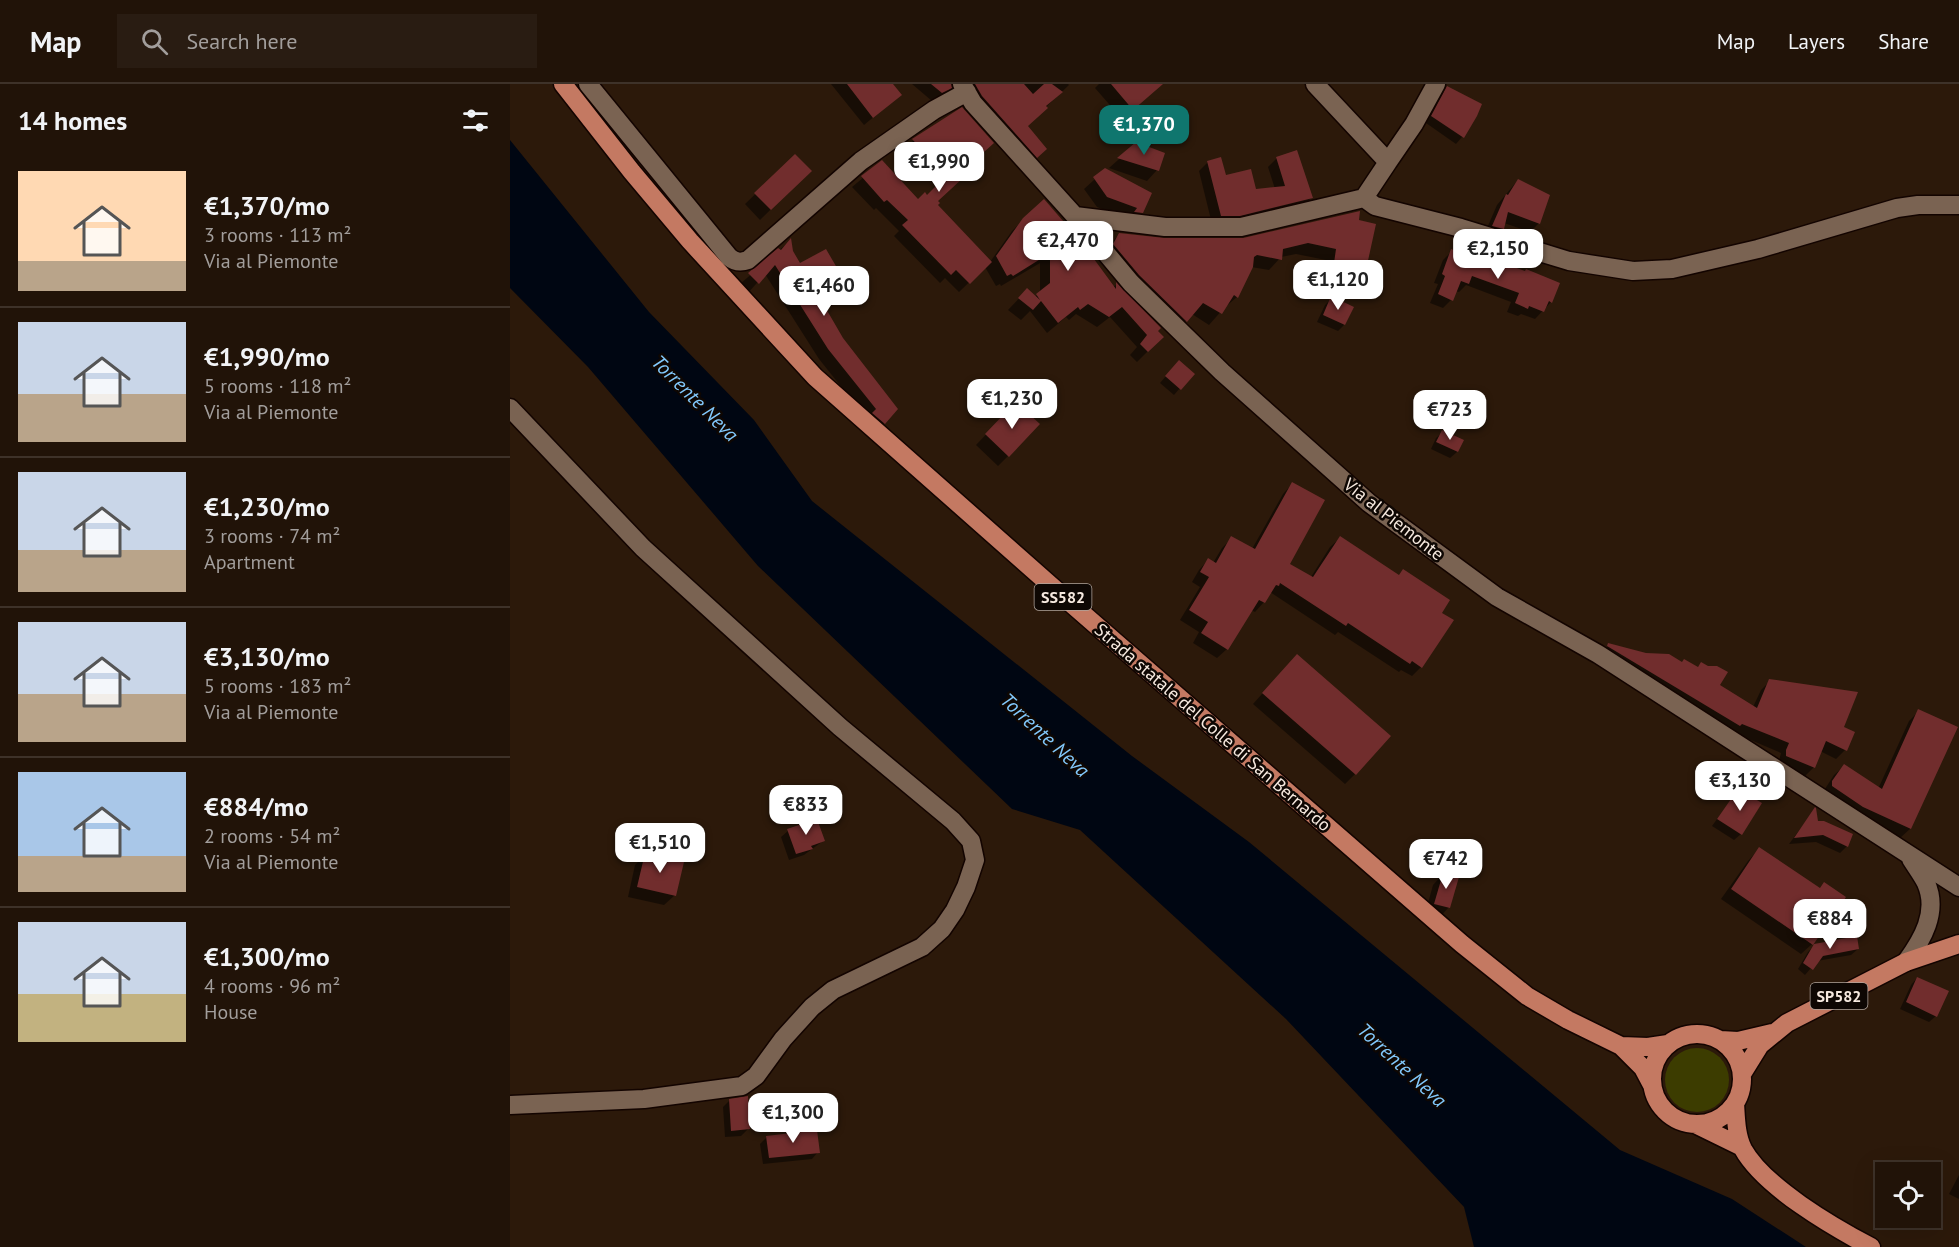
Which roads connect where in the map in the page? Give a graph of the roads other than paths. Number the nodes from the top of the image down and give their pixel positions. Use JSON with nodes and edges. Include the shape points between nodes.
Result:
{"nodes":[{"id":1,"x":562,"y":84,"type":"edge"},
{"id":2,"x":588,"y":84,"type":"edge"},
{"id":3,"x":1315,"y":84,"type":"edge"},
{"id":4,"x":1436,"y":84,"type":"edge"},
{"id":5,"x":964,"y":88,"type":"edge"},
{"id":6,"x":1388,"y":162,"type":"junction"},
{"id":7,"x":1364,"y":198,"type":"junction"},
{"id":8,"x":1959,"y":205,"type":"edge"},
{"id":9,"x":1075,"y":216,"type":"junction"},
{"id":10,"x":510,"y":408,"type":"edge"},
{"id":11,"x":1908,"y":855,"type":"junction"},
{"id":12,"x":1956,"y":888,"type":"edge"},
{"id":13,"x":1959,"y":942,"type":"edge"},
{"id":14,"x":1906,"y":962,"type":"junction"},
{"id":15,"x":1774,"y":1032,"type":"junction"},
{"id":16,"x":1720,"y":1040,"type":"junction"},
{"id":17,"x":1668,"y":1044,"type":"junction"},
{"id":18,"x":1621,"y":1046,"type":"junction"},
{"id":19,"x":1742,"y":1074,"type":"junction"},
{"id":20,"x":1652,"y":1085,"type":"junction"},
{"id":21,"x":1735,"y":1103,"type":"junction"},
{"id":22,"x":510,"y":1105,"type":"edge"},
{"id":23,"x":1695,"y":1124,"type":"junction"},
{"id":24,"x":1742,"y":1148,"type":"junction"},
{"id":25,"x":1871,"y":1247,"type":"edge"}],
"edges":[{"from":1,"to":18,"type":"main road","name":"Strada statale del Colle di San Bernardo","number":"SS582","via":[[690,241],[824,385],[1491,968],[1547,1009]]},
{"from":2,"to":5,"type":"street","via":[[733,261],[742,262],[861,161]]},
{"from":3,"to":6,"type":"street"},
{"from":4,"to":6,"type":"street"},
{"from":5,"to":9,"type":"street","name":"Via al Piemonte","via":[[973,103]]},
{"from":6,"to":7,"type":"street"},
{"from":7,"to":8,"type":"street","via":[[1375,206],[1569,261],[1633,271],[1672,269],[1758,249],[1898,208]]},
{"from":7,"to":9,"type":"street","via":[[1241,227],[1165,227]]},
{"from":9,"to":11,"type":"street","name":"Via al Piemonte","via":[[1131,283],[1214,364],[1369,503],[1497,597],[1598,654]]},
{"from":10,"to":22,"type":"street","via":[[643,548],[840,727],[952,821],[971,841],[975,860],[966,887],[942,929],[922,947],[833,990],[812,1007],[756,1076],[742,1086],[644,1099]]},
{"from":11,"to":12,"type":"street","name":"Via al Piemonte"},
{"from":11,"to":14,"type":"street","name":"Via al Piemonte","via":[[1927,884],[1930,913],[1925,933]]},
{"from":13,"to":14,"type":"main road","name":"Via al Piemonte","number":"SP582"},
{"from":14,"to":15,"type":"main road","name":"Via al Piemonte","number":"SP582"},
{"from":15,"to":16,"type":"main road","name":"Via al Piemonte","number":"SP582","via":[[1738,1041]]},
{"from":15,"to":19,"type":"main road","name":"Via al Piemonte","number":"SP582","via":[[1760,1045]]},
{"from":16,"to":17,"type":"main road","via":[[1696,1034],[1681,1036]]},
{"from":16,"to":19,"type":"main road","via":[[1734,1054]]},
{"from":17,"to":18,"type":"main road","name":"Strada statale del Colle di San Bernardo","number":"SS582"},
{"from":17,"to":20,"type":"main road","via":[[1655,1060]]},
{"from":18,"to":20,"type":"main road","name":"Strada statale del Colle di San Bernardo","number":"SS582","via":[[1643,1068]]},
{"from":19,"to":21,"type":"main road"},
{"from":20,"to":23,"type":"main road","via":[[1663,1110],[1676,1119]]},
{"from":21,"to":23,"type":"main road","via":[[1720,1118]]},
{"from":21,"to":24,"type":"main road"},
{"from":23,"to":24,"type":"main road"},
{"from":24,"to":25,"type":"main road","via":[[1774,1184],[1803,1207]]}]}
